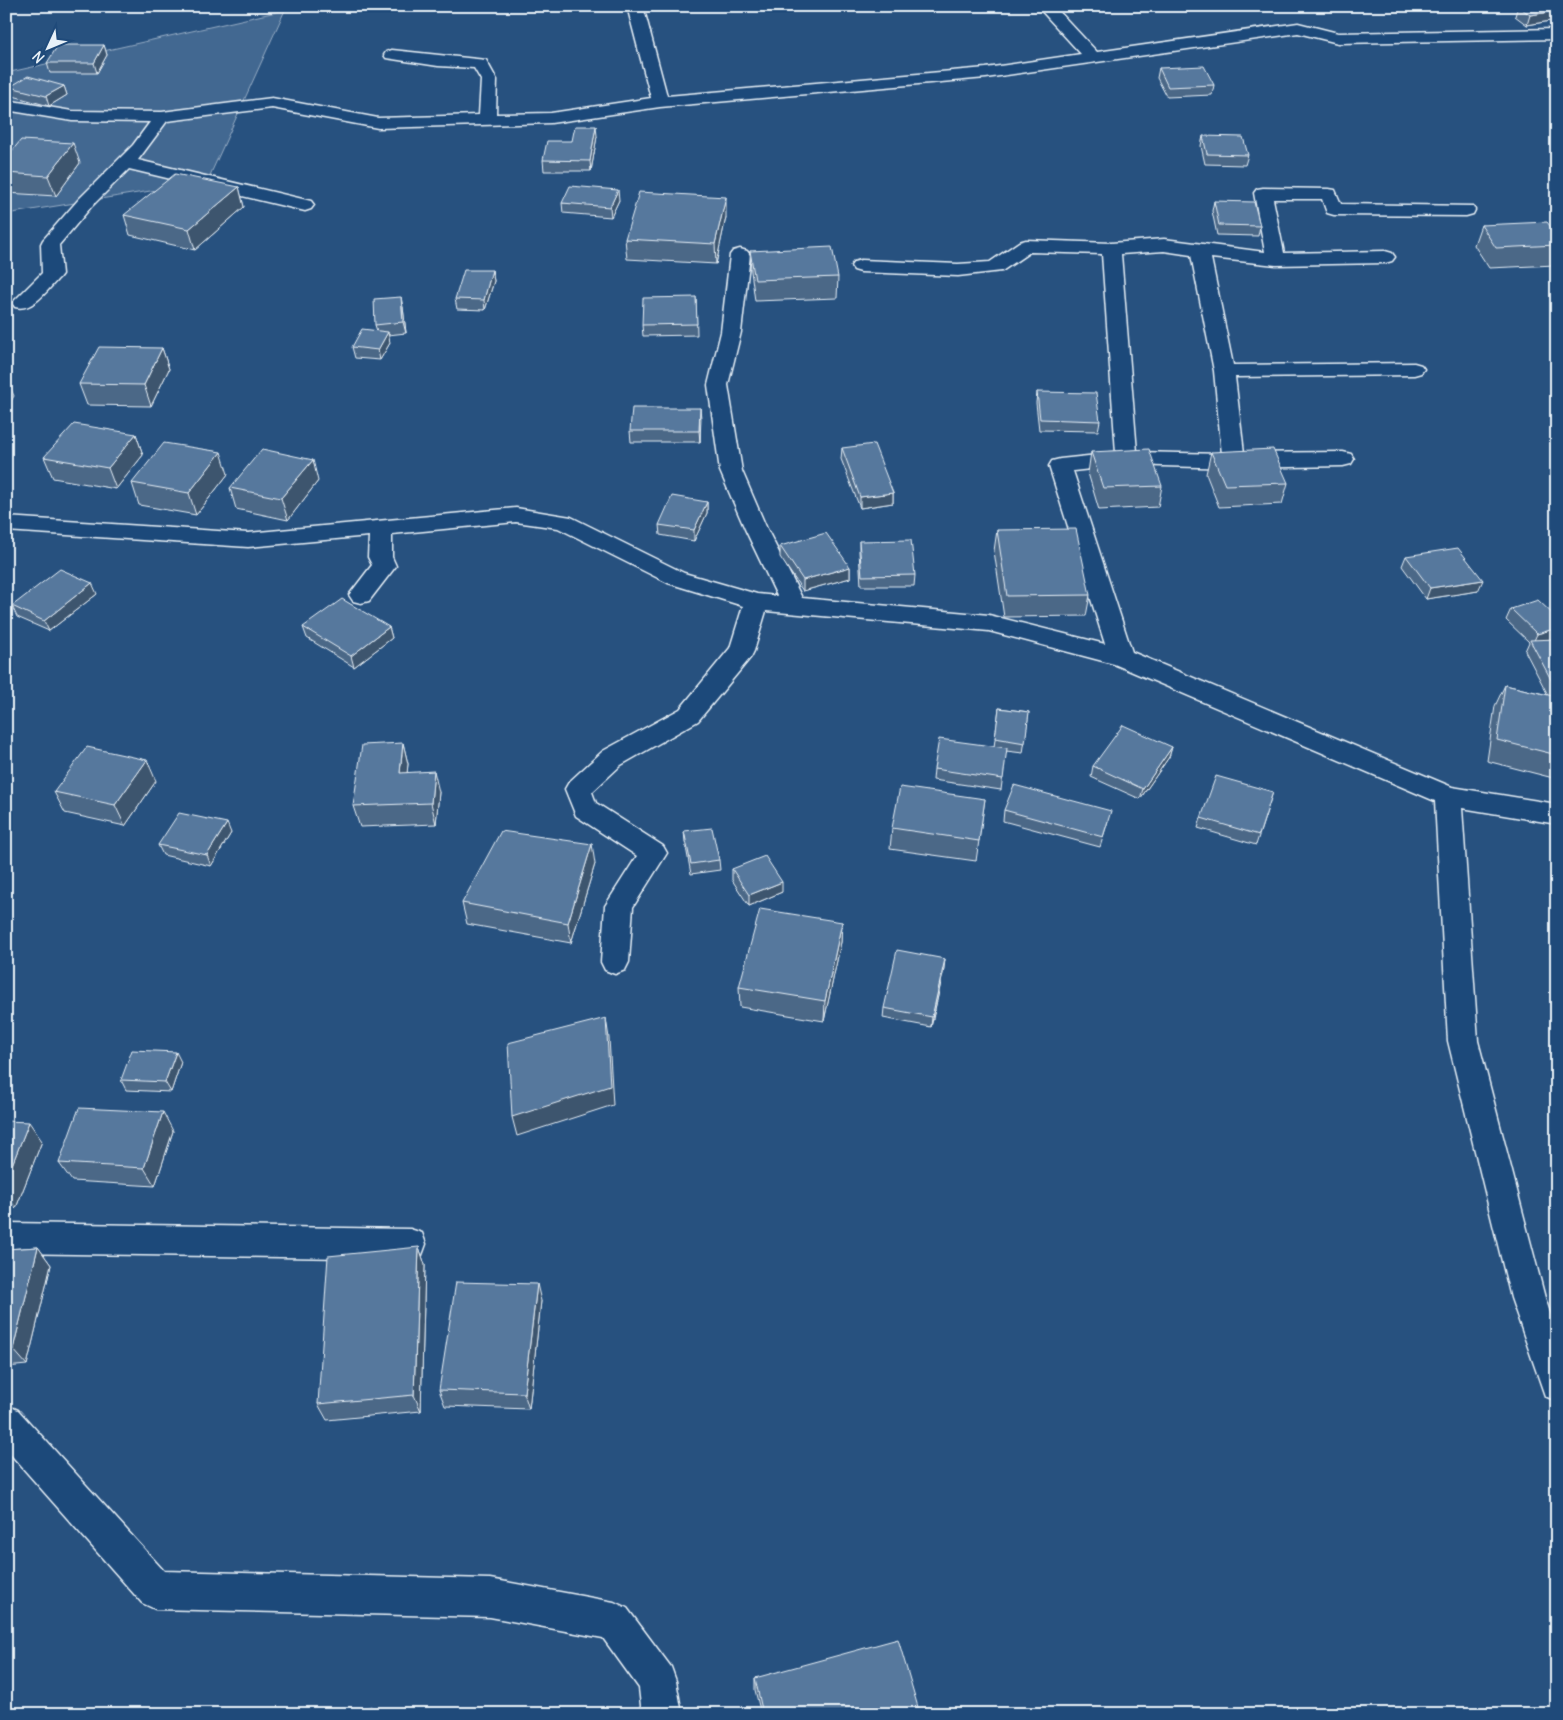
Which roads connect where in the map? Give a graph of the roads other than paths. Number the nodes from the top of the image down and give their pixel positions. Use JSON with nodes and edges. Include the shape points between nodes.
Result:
{"nodes":[{"id":1,"x":635,"y":6,"type":"edge"},
{"id":2,"x":1045,"y":6,"type":"edge"},
{"id":3,"x":1557,"y":34,"type":"edge"},
{"id":4,"x":392,"y":54,"type":"dead end"},
{"id":5,"x":1092,"y":56,"type":"junction"},
{"id":6,"x":660,"y":102,"type":"junction"},
{"id":7,"x":6,"y":105,"type":"edge"},
{"id":8,"x":162,"y":117,"type":"junction"},
{"id":9,"x":486,"y":120,"type":"junction"},
{"id":10,"x":126,"y":163,"type":"junction"},
{"id":11,"x":305,"y":205,"type":"dead end"},
{"id":12,"x":1466,"y":210,"type":"dead end"},
{"id":13,"x":1111,"y":249,"type":"junction"},
{"id":14,"x":1200,"y":251,"type":"junction"},
{"id":15,"x":740,"y":255,"type":"dead end"},
{"id":16,"x":1385,"y":257,"type":"dead end"},
{"id":17,"x":1276,"y":259,"type":"junction"},
{"id":18,"x":861,"y":266,"type":"dead end"},
{"id":19,"x":22,"y":303,"type":"dead end"},
{"id":20,"x":1414,"y":369,"type":"dead end"},
{"id":21,"x":1224,"y":371,"type":"junction"},
{"id":22,"x":1127,"y":458,"type":"junction"},
{"id":23,"x":1343,"y":459,"type":"dead end"},
{"id":24,"x":1234,"y":460,"type":"junction"},
{"id":25,"x":6,"y":524,"type":"edge"},
{"id":26,"x":381,"y":528,"type":"junction"},
{"id":27,"x":361,"y":595,"type":"dead end"},
{"id":28,"x":756,"y":602,"type":"junction"},
{"id":29,"x":794,"y":605,"type":"junction"},
{"id":30,"x":1121,"y":657,"type":"junction"},
{"id":31,"x":1448,"y":796,"type":"junction"},
{"id":32,"x":1557,"y":814,"type":"edge"},
{"id":33,"x":615,"y":962,"type":"dead end"},
{"id":34,"x":6,"y":1238,"type":"edge"},
{"id":35,"x":410,"y":1244,"type":"dead end"},
{"id":36,"x":1557,"y":1384,"type":"edge"},
{"id":37,"x":6,"y":1422,"type":"edge"},
{"id":38,"x":662,"y":1714,"type":"edge"}],
"edges":[{"from":1,"to":6,"type":"street"},
{"from":2,"to":5,"type":"street"},
{"from":3,"to":5,"type":"street","via":[[1338,38],[1298,28]]},
{"from":4,"to":9,"type":"street","via":[[480,63],[489,80]]},
{"from":5,"to":6,"type":"street","via":[[986,73]]},
{"from":6,"to":9,"type":"street","via":[[551,118]]},
{"from":7,"to":8,"type":"street","via":[[72,116]]},
{"from":8,"to":9,"type":"street","via":[[272,103],[378,123]]},
{"from":8,"to":10,"type":"street"},
{"from":10,"to":11,"type":"street"},
{"from":10,"to":19,"type":"street","via":[[85,203],[50,244],[52,274]]},
{"from":12,"to":17,"type":"street","via":[[1334,209],[1329,194],[1263,193]]},
{"from":13,"to":14,"type":"street","via":[[1164,245]]},
{"from":13,"to":18,"type":"street","via":[[1026,246],[995,266],[958,270]]},
{"from":13,"to":22,"type":"street"},
{"from":14,"to":17,"type":"street"},
{"from":14,"to":21,"type":"street"},
{"from":15,"to":29,"type":"street","via":[[732,332],[718,385],[731,471]]},
{"from":16,"to":17,"type":"street"},
{"from":20,"to":21,"type":"street"},
{"from":21,"to":24,"type":"street"},
{"from":22,"to":24,"type":"street"},
{"from":22,"to":30,"type":"street","via":[[1060,466]]},
{"from":23,"to":24,"type":"street"},
{"from":25,"to":26,"type":"street","via":[[248,540]]},
{"from":26,"to":27,"type":"street","via":[[380,557],[384,566]]},
{"from":26,"to":28,"type":"street","via":[[516,516],[563,522],[676,578]]},
{"from":28,"to":29,"type":"street"},
{"from":28,"to":33,"type":"street","via":[[742,651],[689,715],[612,758],[578,789],[586,809],[653,853],[619,906]]},
{"from":29,"to":30,"type":"street","via":[[989,624]]},
{"from":30,"to":31,"type":"street"},
{"from":31,"to":32,"type":"street"},
{"from":31,"to":36,"type":"street","via":[[1463,1040],[1528,1298]]},
{"from":34,"to":35,"type":"street"},
{"from":37,"to":38,"type":"street","via":[[155,1590],[490,1598],[614,1621],[657,1681]]}]}
